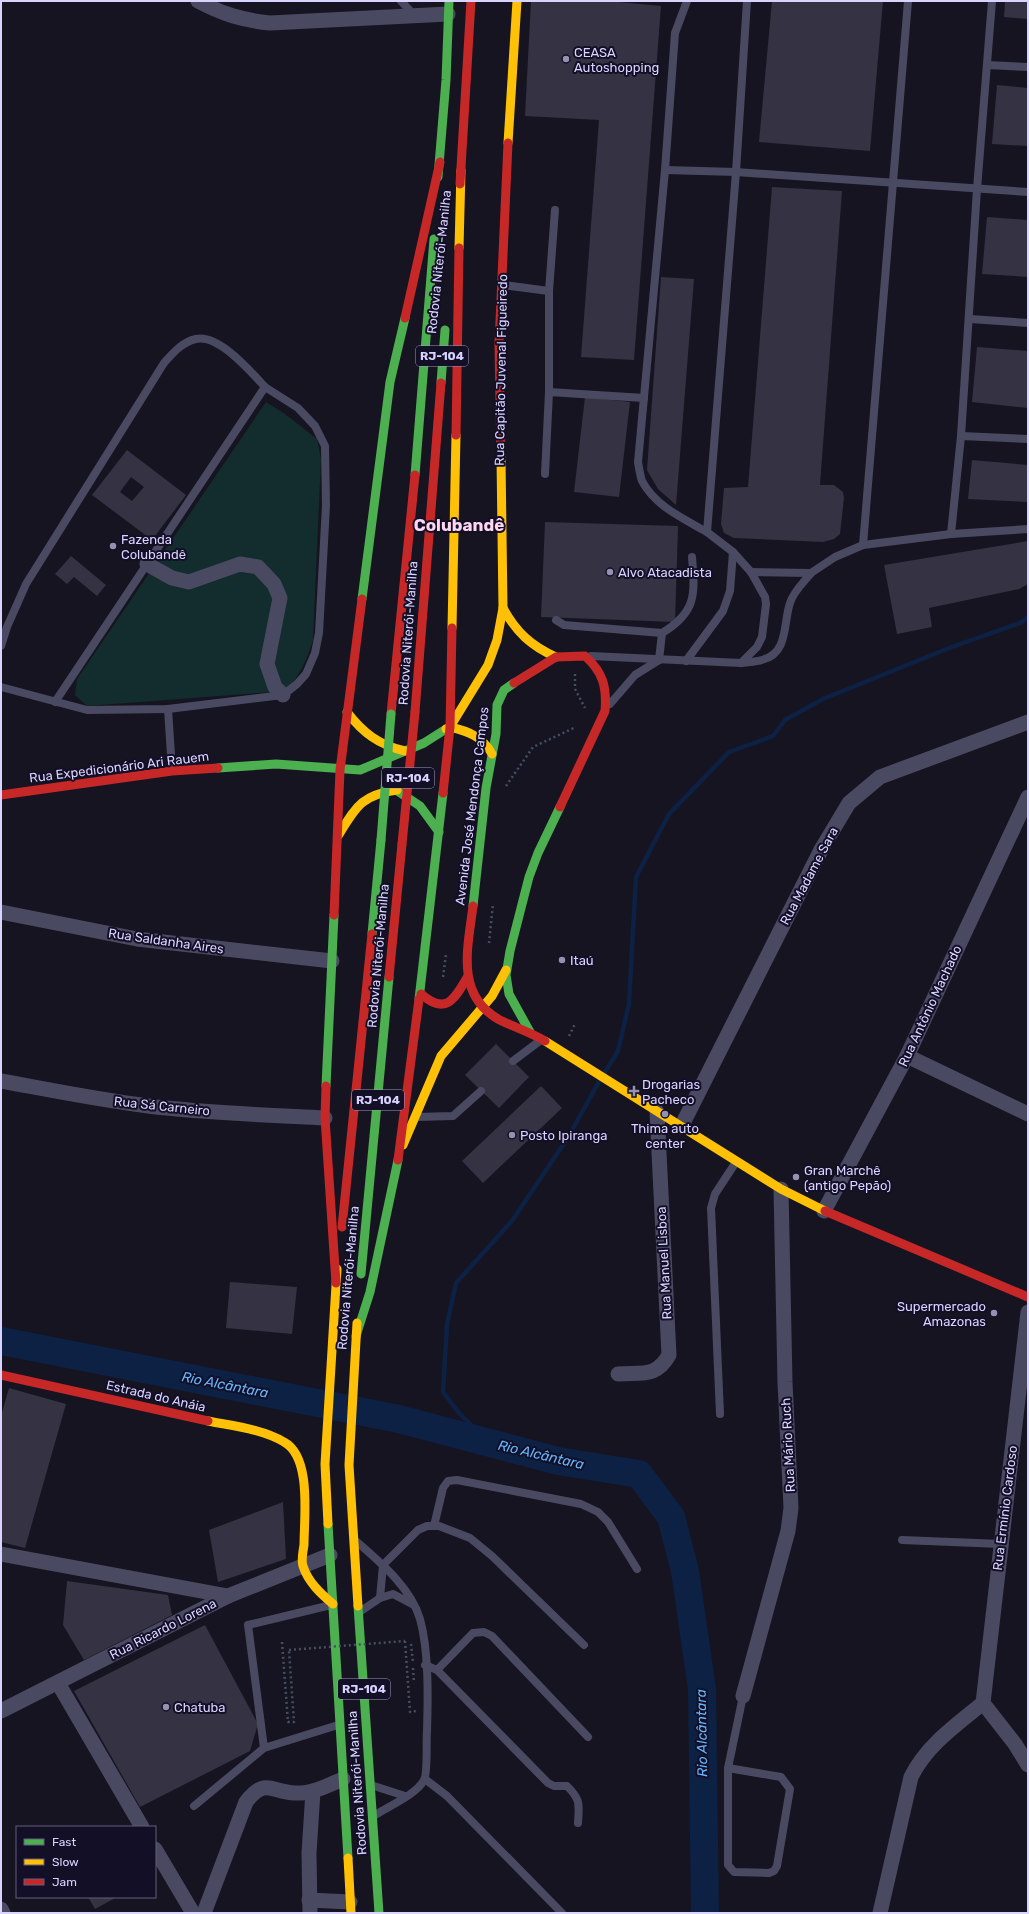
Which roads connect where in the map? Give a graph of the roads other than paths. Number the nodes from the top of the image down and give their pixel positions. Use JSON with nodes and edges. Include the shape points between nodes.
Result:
{"nodes":[{"id":1,"x":198,"y":1,"type":"edge"},
{"id":2,"x":401,"y":1,"type":"edge"},
{"id":3,"x":472,"y":1,"type":"edge"},
{"id":4,"x":517,"y":1,"type":"edge"},
{"id":5,"x":687,"y":1,"type":"edge"},
{"id":6,"x":747,"y":1,"type":"edge"},
{"id":7,"x":908,"y":1,"type":"edge"},
{"id":8,"x":992,"y":1,"type":"edge"},
{"id":9,"x":448,"y":7,"type":"edge"},
{"id":10,"x":414,"y":15,"type":"junction"},
{"id":11,"x":987,"y":66,"type":"junction"},
{"id":12,"x":1028,"y":67,"type":"edge"},
{"id":13,"x":440,"y":162,"type":"junction"},
{"id":14,"x":461,"y":170,"type":"junction"},
{"id":15,"x":665,"y":170,"type":"junction"},
{"id":16,"x":736,"y":172,"type":"junction"},
{"id":17,"x":894,"y":184,"type":"junction"},
{"id":18,"x":977,"y":189,"type":"junction"},
{"id":19,"x":1028,"y":192,"type":"edge"},
{"id":20,"x":555,"y":210,"type":"dead end"},
{"id":21,"x":502,"y":285,"type":"junction"},
{"id":22,"x":549,"y":291,"type":"junction"},
{"id":23,"x":448,"y":294,"type":"dead end"},
{"id":24,"x":446,"y":317,"type":"dead end"},
{"id":25,"x":970,"y":319,"type":"junction"},
{"id":26,"x":1028,"y":323,"type":"edge"},
{"id":27,"x":265,"y":387,"type":"junction"},
{"id":28,"x":549,"y":392,"type":"junction"},
{"id":29,"x":644,"y":398,"type":"junction"},
{"id":30,"x":962,"y":436,"type":"junction"},
{"id":31,"x":1028,"y":439,"type":"edge"},
{"id":32,"x":545,"y":474,"type":"dead end"},
{"id":33,"x":1028,"y":529,"type":"edge"},
{"id":34,"x":707,"y":532,"type":"junction"},
{"id":35,"x":951,"y":534,"type":"junction"},
{"id":36,"x":862,"y":545,"type":"junction"},
{"id":37,"x":732,"y":552,"type":"junction"},
{"id":38,"x":692,"y":557,"type":"dead end"},
{"id":39,"x":148,"y":564,"type":"junction"},
{"id":40,"x":751,"y":572,"type":"junction"},
{"id":41,"x":811,"y":573,"type":"junction"},
{"id":42,"x":503,"y":608,"type":"junction"},
{"id":43,"x":556,"y":620,"type":"dead end"},
{"id":44,"x":662,"y":633,"type":"junction"},
{"id":45,"x":1,"y":646,"type":"edge"},
{"id":46,"x":585,"y":656,"type":"junction"},
{"id":47,"x":556,"y":657,"type":"junction"},
{"id":48,"x":659,"y":660,"type":"junction"},
{"id":49,"x":686,"y":661,"type":"junction"},
{"id":50,"x":741,"y":663,"type":"junction"},
{"id":51,"x":1,"y":687,"type":"edge"},
{"id":52,"x":283,"y":695,"type":"junction"},
{"id":53,"x":55,"y":702,"type":"junction"},
{"id":54,"x":168,"y":709,"type":"junction"},
{"id":55,"x":605,"y":711,"type":"junction"},
{"id":56,"x":347,"y":712,"type":"junction"},
{"id":57,"x":1028,"y":722,"type":"edge"},
{"id":58,"x":450,"y":727,"type":"junction"},
{"id":59,"x":405,"y":751,"type":"junction"},
{"id":60,"x":492,"y":754,"type":"junction"},
{"id":61,"x":340,"y":770,"type":"junction"},
{"id":62,"x":360,"y":770,"type":"junction"},
{"id":63,"x":172,"y":771,"type":"junction"},
{"id":64,"x":397,"y":790,"type":"junction"},
{"id":65,"x":1,"y":795,"type":"edge"},
{"id":66,"x":1028,"y":797,"type":"edge"},
{"id":67,"x":439,"y":832,"type":"junction"},
{"id":68,"x":337,"y":838,"type":"junction"},
{"id":69,"x":1,"y":912,"type":"edge"},
{"id":70,"x":332,"y":961,"type":"junction"},
{"id":71,"x":506,"y":970,"type":"junction"},
{"id":72,"x":468,"y":976,"type":"junction"},
{"id":73,"x":421,"y":994,"type":"junction"},
{"id":74,"x":483,"y":1008,"type":"junction"},
{"id":75,"x":530,"y":1032,"type":"junction"},
{"id":76,"x":541,"y":1040,"type":"junction"},
{"id":77,"x":907,"y":1056,"type":"junction"},
{"id":78,"x":513,"y":1061,"type":"dead end"},
{"id":79,"x":1,"y":1080,"type":"edge"},
{"id":80,"x":481,"y":1091,"type":"dead end"},
{"id":81,"x":657,"y":1112,"type":"junction"},
{"id":82,"x":1028,"y":1114,"type":"edge"},
{"id":83,"x":415,"y":1117,"type":"junction"},
{"id":84,"x":325,"y":1118,"type":"junction"},
{"id":85,"x":681,"y":1127,"type":"junction"},
{"id":86,"x":399,"y":1153,"type":"junction"},
{"id":87,"x":737,"y":1162,"type":"junction"},
{"id":88,"x":781,"y":1189,"type":"junction"},
{"id":89,"x":824,"y":1211,"type":"junction"},
{"id":90,"x":361,"y":1280,"type":"dead end"},
{"id":91,"x":336,"y":1282,"type":"junction"},
{"id":92,"x":359,"y":1296,"type":"dead end"},
{"id":93,"x":1028,"y":1297,"type":"edge"},
{"id":94,"x":1028,"y":1312,"type":"edge"},
{"id":95,"x":356,"y":1336,"type":"junction"},
{"id":96,"x":618,"y":1374,"type":"dead end"},
{"id":97,"x":1,"y":1375,"type":"edge"},
{"id":98,"x":720,"y":1414,"type":"dead end"},
{"id":99,"x":434,"y":1526,"type":"junction"},
{"id":100,"x":354,"y":1539,"type":"junction"},
{"id":101,"x":902,"y":1540,"type":"dead end"},
{"id":102,"x":1001,"y":1544,"type":"junction"},
{"id":103,"x":1,"y":1554,"type":"edge"},
{"id":104,"x":330,"y":1556,"type":"junction"},
{"id":105,"x":383,"y":1565,"type":"junction"},
{"id":106,"x":303,"y":1566,"type":"junction"},
{"id":107,"x":637,"y":1569,"type":"dead end"},
{"id":108,"x":228,"y":1596,"type":"junction"},
{"id":109,"x":380,"y":1598,"type":"junction"},
{"id":110,"x":333,"y":1604,"type":"junction"},
{"id":111,"x":413,"y":1604,"type":"junction"},
{"id":112,"x":359,"y":1612,"type":"junction"},
{"id":113,"x":584,"y":1645,"type":"dead end"},
{"id":114,"x":425,"y":1665,"type":"junction"},
{"id":115,"x":437,"y":1670,"type":"junction"},
{"id":116,"x":58,"y":1683,"type":"junction"},
{"id":117,"x":743,"y":1696,"type":"joint"},
{"id":118,"x":982,"y":1703,"type":"junction"},
{"id":119,"x":1,"y":1711,"type":"edge"},
{"id":120,"x":340,"y":1724,"type":"junction"},
{"id":121,"x":588,"y":1737,"type":"dead end"},
{"id":122,"x":264,"y":1748,"type":"junction"},
{"id":123,"x":1028,"y":1765,"type":"edge"},
{"id":124,"x":728,"y":1768,"type":"junction"},
{"id":125,"x":344,"y":1779,"type":"junction"},
{"id":126,"x":425,"y":1779,"type":"junction"},
{"id":127,"x":371,"y":1785,"type":"junction"},
{"id":128,"x":313,"y":1791,"type":"junction"},
{"id":129,"x":405,"y":1796,"type":"junction"},
{"id":130,"x":194,"y":1806,"type":"dead end"},
{"id":131,"x":373,"y":1816,"type":"junction"},
{"id":132,"x":578,"y":1823,"type":"dead end"},
{"id":133,"x":141,"y":1826,"type":"edge"},
{"id":134,"x":156,"y":1851,"type":"edge"},
{"id":135,"x":310,"y":1906,"type":"edge"},
{"id":136,"x":350,"y":1908,"type":"edge"},
{"id":137,"x":193,"y":1913,"type":"edge"},
{"id":138,"x":204,"y":1913,"type":"edge"},
{"id":139,"x":380,"y":1913,"type":"edge"},
{"id":140,"x":562,"y":1913,"type":"edge"},
{"id":141,"x":880,"y":1913,"type":"edge"}],
"edges":[{"from":1,"to":10,"type":"street","via":[[218,12],[246,20],[270,23]]},
{"from":2,"to":10,"type":"lane"},
{"from":3,"to":14,"type":"main road","name":"Rodovia Niterói-Manilha"},
{"from":4,"to":21,"type":"main road","name":"Rua Capitão Juvenal Figueiredo","via":[[508,114]]},
{"from":5,"to":15,"type":"lane","via":[[675,33]]},
{"from":6,"to":16,"type":"lane"},
{"from":7,"to":17,"type":"lane"},
{"from":8,"to":11,"type":"lane"},
{"from":9,"to":10,"type":"street"},
{"from":9,"to":13,"type":"main road","name":"Rodovia Niterói-Manilha","number":"RJ-104"},
{"from":11,"to":12,"type":"lane"},
{"from":11,"to":18,"type":"lane"},
{"from":13,"to":56,"type":"main road","via":[[390,382]]},
{"from":13,"to":91,"type":"main road","name":"Rodovia Niterói-Manilha","number":"RJ-104","bridge":true,"via":[[418,441],[381,840]]},
{"from":14,"to":23,"type":"main road","name":"Rodovia Niterói-Manilha"},
{"from":14,"to":58,"type":"main road"},
{"from":15,"to":16,"type":"lane"},
{"from":15,"to":29,"type":"lane"},
{"from":16,"to":17,"type":"lane"},
{"from":16,"to":34,"type":"lane"},
{"from":17,"to":18,"type":"lane"},
{"from":17,"to":36,"type":"lane"},
{"from":18,"to":19,"type":"lane"},
{"from":18,"to":25,"type":"lane"},
{"from":20,"to":22,"type":"lane"},
{"from":21,"to":22,"type":"lane"},
{"from":21,"to":42,"type":"main road","name":"Rua Capitão Juvenal Figueiredo","via":[[499,344]]},
{"from":22,"to":28,"type":"lane"},
{"from":24,"to":90,"type":"main road","name":"Rodovia Niterói-Manilha","number":"RJ-104","bridge":true,"via":[[415,712]]},
{"from":25,"to":26,"type":"lane"},
{"from":25,"to":30,"type":"lane"},
{"from":27,"to":39,"type":"lane"},
{"from":27,"to":45,"type":"lane","via":[[229,351],[212,342],[197,339],[178,348],[164,363],[26,584]]},
{"from":27,"to":52,"type":"lane","via":[[298,408],[315,426],[325,446],[326,506],[319,633],[315,653],[306,674]]},
{"from":28,"to":29,"type":"lane"},
{"from":28,"to":32,"type":"lane"},
{"from":29,"to":34,"type":"lane","via":[[638,462],[642,480],[652,495],[669,511]]},
{"from":30,"to":31,"type":"lane"},
{"from":30,"to":35,"type":"lane"},
{"from":33,"to":35,"type":"lane"},
{"from":34,"to":37,"type":"lane"},
{"from":35,"to":36,"type":"lane"},
{"from":36,"to":41,"type":"lane","via":[[835,557]]},
{"from":37,"to":40,"type":"lane"},
{"from":37,"to":49,"type":"lane","via":[[730,591],[723,611]]},
{"from":38,"to":44,"type":"lane","via":[[693,596],[687,612],[677,624]]},
{"from":39,"to":52,"type":"street","via":[[172,578],[189,582],[240,564],[258,567],[274,584],[280,598],[267,664],[275,687]]},
{"from":39,"to":53,"type":"lane"},
{"from":40,"to":41,"type":"lane"},
{"from":40,"to":50,"type":"lane","via":[[765,597],[766,604],[762,638]]},
{"from":41,"to":50,"type":"lane","via":[[789,604],[784,639],[779,649],[763,660]]},
{"from":42,"to":47,"type":"main road","via":[[517,631],[535,648]]},
{"from":42,"to":58,"type":"main road","name":"Rua Capitão Juvenal Figueiredo","number":"RJ-104","via":[[488,665]]},
{"from":43,"to":44,"type":"lane","via":[[564,625]]},
{"from":44,"to":48,"type":"lane"},
{"from":46,"to":47,"type":"main road","name":"Avenida José Mendonça Campos"},
{"from":46,"to":48,"type":"lane"},
{"from":46,"to":55,"type":"main road","name":"Avenida José Mendonça Campos","via":[[601,671],[604,679]]},
{"from":47,"to":60,"type":"main road","name":"Avenida José Mendonça Campos","via":[[504,690],[497,704]]},
{"from":48,"to":49,"type":"lane"},
{"from":48,"to":55,"type":"lane","via":[[635,675]]},
{"from":49,"to":50,"type":"lane"},
{"from":51,"to":53,"type":"lane"},
{"from":52,"to":54,"type":"lane"},
{"from":53,"to":54,"type":"lane","via":[[87,710]]},
{"from":54,"to":63,"type":"lane"},
{"from":55,"to":71,"type":"main road","name":"Avenida José Mendonça Campos","via":[[538,853]]},
{"from":56,"to":59,"type":"main road","via":[[370,738],[379,744]]},
{"from":56,"to":61,"type":"main road"},
{"from":57,"to":85,"type":"street","name":"Rua Madame Sara","via":[[880,777],[849,803],[822,848]]},
{"from":58,"to":59,"type":"main road","name":"Rua Expedicionário Ari Rauem"},
{"from":58,"to":60,"type":"main road","via":[[478,737]]},
{"from":58,"to":67,"type":"main road","number":"RJ-104"},
{"from":59,"to":62,"type":"main road","name":"Rua Expedicionário Ari Rauem"},
{"from":60,"to":72,"type":"main road","name":"Avenida José Mendonça Campos","via":[[469,942]]},
{"from":61,"to":62,"type":"main road","name":"Rua Expedicionário Ari Rauem"},
{"from":61,"to":63,"type":"main road","name":"Rua Expedicionário Ari Rauem","via":[[276,764]]},
{"from":61,"to":68,"type":"main road"},
{"from":62,"to":64,"type":"main road"},
{"from":63,"to":65,"type":"main road","name":"Rua Expedicionário Ari Rauem"},
{"from":64,"to":67,"type":"main road","via":[[415,800],[428,813]]},
{"from":64,"to":68,"type":"main road","via":[[381,791],[364,798]]},
{"from":66,"to":77,"type":"street","name":"Rua Antônio Machado"},
{"from":67,"to":73,"type":"main road","number":"RJ-104"},
{"from":68,"to":70,"type":"main road"},
{"from":69,"to":70,"type":"street","name":"Rua Saldanha Aires","via":[[137,939]]},
{"from":70,"to":84,"type":"main road"},
{"from":71,"to":72,"type":"main road","via":[[494,982],[484,984]]},
{"from":71,"to":74,"type":"main road","via":[[500,985]]},
{"from":71,"to":75,"type":"main road","name":"Avenida José Mendonça Campos","via":[[509,994]]},
{"from":72,"to":73,"type":"main road","via":[[455,1000],[450,1003],[434,1004]]},
{"from":72,"to":74,"type":"main road","name":"Avenida José Mendonça Campos","via":[[473,995]]},
{"from":73,"to":86,"type":"main road"},
{"from":74,"to":75,"type":"main road","name":"Avenida José Mendonça Campos"},
{"from":74,"to":83,"type":"main road","via":[[441,1056]]},
{"from":75,"to":76,"type":"main road","name":"Avenida José Mendonça Campos"},
{"from":76,"to":78,"type":"lane"},
{"from":76,"to":81,"type":"main road","name":"Avenida José Mendonça Campos"},
{"from":77,"to":82,"type":"street"},
{"from":77,"to":89,"type":"street","name":"Rua Antônio Machado"},
{"from":79,"to":84,"type":"street","name":"Rua Sá Carneiro","via":[[111,1102],[199,1111]]},
{"from":80,"to":83,"type":"lane","via":[[454,1116]]},
{"from":81,"to":85,"type":"main road","name":"Avenida José Mendonça Campos"},
{"from":81,"to":96,"type":"street","name":"Rua Manuel Lisboa","via":[[669,1355],[663,1366],[655,1372]]},
{"from":83,"to":86,"type":"main road"},
{"from":84,"to":91,"type":"main road"},
{"from":85,"to":87,"type":"main road","name":"Avenida José Mendonça Campos"},
{"from":86,"to":95,"type":"main road","via":[[370,1292]]},
{"from":87,"to":88,"type":"main road","name":"Avenida José Mendonça Campos"},
{"from":87,"to":98,"type":"lane","via":[[715,1194],[711,1208]]},
{"from":88,"to":89,"type":"main road","name":"Avenida José Mendonça Campos"},
{"from":88,"to":117,"type":"street","name":"Rua Mário Ruch","via":[[791,1508],[788,1531]]},
{"from":89,"to":93,"type":"main road","name":"Avenida José Mendonça Campos"},
{"from":91,"to":104,"type":"main road","name":"Rodovia Niterói-Manilha","number":"RJ-104","via":[[325,1464]]},
{"from":92,"to":95,"type":"main road","name":"Rodovia Niterói-Manilha","number":"RJ-104"},
{"from":94,"to":102,"type":"street","name":"Rua Ermínio Cardoso"},
{"from":95,"to":100,"type":"main road","name":"Rodovia Niterói-Manilha","number":"RJ-104","via":[[348,1464]]},
{"from":97,"to":106,"type":"main road","name":"Estrada do Anáia","via":[[271,1436],[292,1448],[302,1472],[305,1493]]},
{"from":99,"to":105,"type":"lane","via":[[418,1530]]},
{"from":99,"to":107,"type":"lane","via":[[442,1488],[448,1481],[457,1480],[581,1504],[598,1512],[608,1522]]},
{"from":99,"to":113,"type":"lane","via":[[470,1538]]},
{"from":100,"to":105,"type":"lane"},
{"from":100,"to":112,"type":"main road","name":"Rodovia Niterói-Manilha","number":"RJ-104"},
{"from":101,"to":102,"type":"lane"},
{"from":102,"to":118,"type":"street","name":"Rua Ermínio Cardoso"},
{"from":103,"to":108,"type":"street"},
{"from":104,"to":106,"type":"street","name":"Rua Ricardo Lorena"},
{"from":104,"to":110,"type":"main road","name":"Rodovia Niterói-Manilha","number":"RJ-104"},
{"from":105,"to":109,"type":"lane"},
{"from":105,"to":111,"type":"lane"},
{"from":106,"to":108,"type":"street","name":"Rua Ricardo Lorena"},
{"from":106,"to":110,"type":"main road","via":[[318,1592]]},
{"from":108,"to":116,"type":"street","name":"Rua Ricardo Lorena"},
{"from":109,"to":111,"type":"lane","via":[[393,1594]]},
{"from":109,"to":112,"type":"lane"},
{"from":110,"to":120,"type":"main road","name":"Rodovia Niterói-Manilha","number":"RJ-104"},
{"from":110,"to":122,"type":"lane","via":[[248,1625]]},
{"from":111,"to":114,"type":"lane","via":[[420,1619],[425,1646]]},
{"from":112,"to":127,"type":"main road","name":"Rodovia Niterói-Manilha","number":"RJ-104"},
{"from":114,"to":115,"type":"lane"},
{"from":114,"to":126,"type":"lane"},
{"from":115,"to":121,"type":"lane","via":[[473,1633],[484,1632],[492,1636]]},
{"from":115,"to":132,"type":"lane","via":[[545,1781],[554,1786],[567,1786],[571,1790],[579,1801]]},
{"from":116,"to":119,"type":"street","name":"Rua Ricardo Lorena"},
{"from":116,"to":133,"type":"street"},
{"from":117,"to":124,"type":"lane"},
{"from":118,"to":123,"type":"street","via":[[1015,1744]]},
{"from":118,"to":141,"type":"street","via":[[932,1747],[911,1777]]},
{"from":120,"to":122,"type":"lane"},
{"from":120,"to":125,"type":"main road","name":"Rodovia Niterói-Manilha","number":"RJ-104"},
{"from":122,"to":130,"type":"lane"},
{"from":124,"to":124,"type":"lane","via":[[781,1777],[790,1789],[777,1866],[769,1873],[734,1872],[728,1865]]},
{"from":125,"to":128,"type":"street"},
{"from":125,"to":136,"type":"main road","name":"Rodovia Niterói-Manilha","number":"RJ-104"},
{"from":126,"to":129,"type":"lane","via":[[416,1790]]},
{"from":126,"to":140,"type":"lane","via":[[447,1796]]},
{"from":127,"to":129,"type":"lane"},
{"from":127,"to":131,"type":"main road","name":"Rodovia Niterói-Manilha","number":"RJ-104"},
{"from":128,"to":135,"type":"street","via":[[309,1853]]},
{"from":128,"to":138,"type":"street","via":[[296,1793],[266,1787],[254,1791],[246,1802]]},
{"from":129,"to":131,"type":"lane"},
{"from":131,"to":139,"type":"main road","name":"Rodovia Niterói-Manilha","number":"RJ-104"},
{"from":134,"to":137,"type":"street"},
{"from":135,"to":136,"type":"street"}]}
